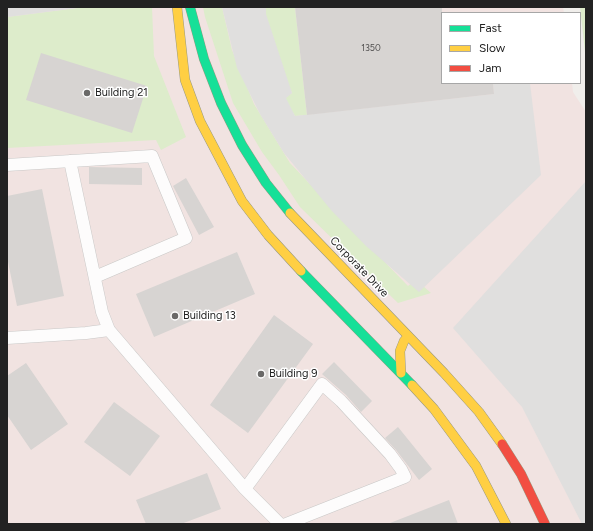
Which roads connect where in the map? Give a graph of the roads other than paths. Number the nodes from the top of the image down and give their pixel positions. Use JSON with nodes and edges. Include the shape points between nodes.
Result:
{"nodes":[{"id":1,"x":177,"y":7,"type":"edge"},
{"id":2,"x":190,"y":7,"type":"edge"},
{"id":3,"x":70,"y":161,"type":"junction"},
{"id":4,"x":7,"y":165,"type":"edge"},
{"id":5,"x":95,"y":277,"type":"junction"},
{"id":6,"x":110,"y":330,"type":"junction"},
{"id":7,"x":408,"y":336,"type":"junction"},
{"id":8,"x":7,"y":338,"type":"edge"},
{"id":9,"x":401,"y":373,"type":"junction"},
{"id":10,"x":245,"y":489,"type":"junction"},
{"id":11,"x":280,"y":524,"type":"edge"},
{"id":12,"x":286,"y":524,"type":"edge"},
{"id":13,"x":506,"y":524,"type":"edge"},
{"id":14,"x":545,"y":524,"type":"edge"}],
"edges":[{"from":1,"to":9,"type":"main road","via":[[185,80],[200,121],[235,189],[268,235]]},
{"from":2,"to":7,"type":"main road","name":"Corporate Drive","via":[[212,81],[253,164],[294,218]]},
{"from":3,"to":4,"type":"street"},
{"from":3,"to":5,"type":"street"},
{"from":3,"to":5,"type":"street","via":[[152,156],[186,238]]},
{"from":5,"to":6,"type":"street","via":[[102,312]]},
{"from":6,"to":8,"type":"street","via":[[86,334]]},
{"from":6,"to":10,"type":"street"},
{"from":7,"to":9,"type":"main road","via":[[400,351]]},
{"from":7,"to":14,"type":"main road","name":"Corporate Drive","via":[[463,394],[493,431],[521,474]]},
{"from":9,"to":13,"type":"main road","via":[[434,409],[476,466]]},
{"from":10,"to":11,"type":"street"},
{"from":10,"to":12,"type":"street","via":[[322,384],[390,454],[405,477]]}]}
